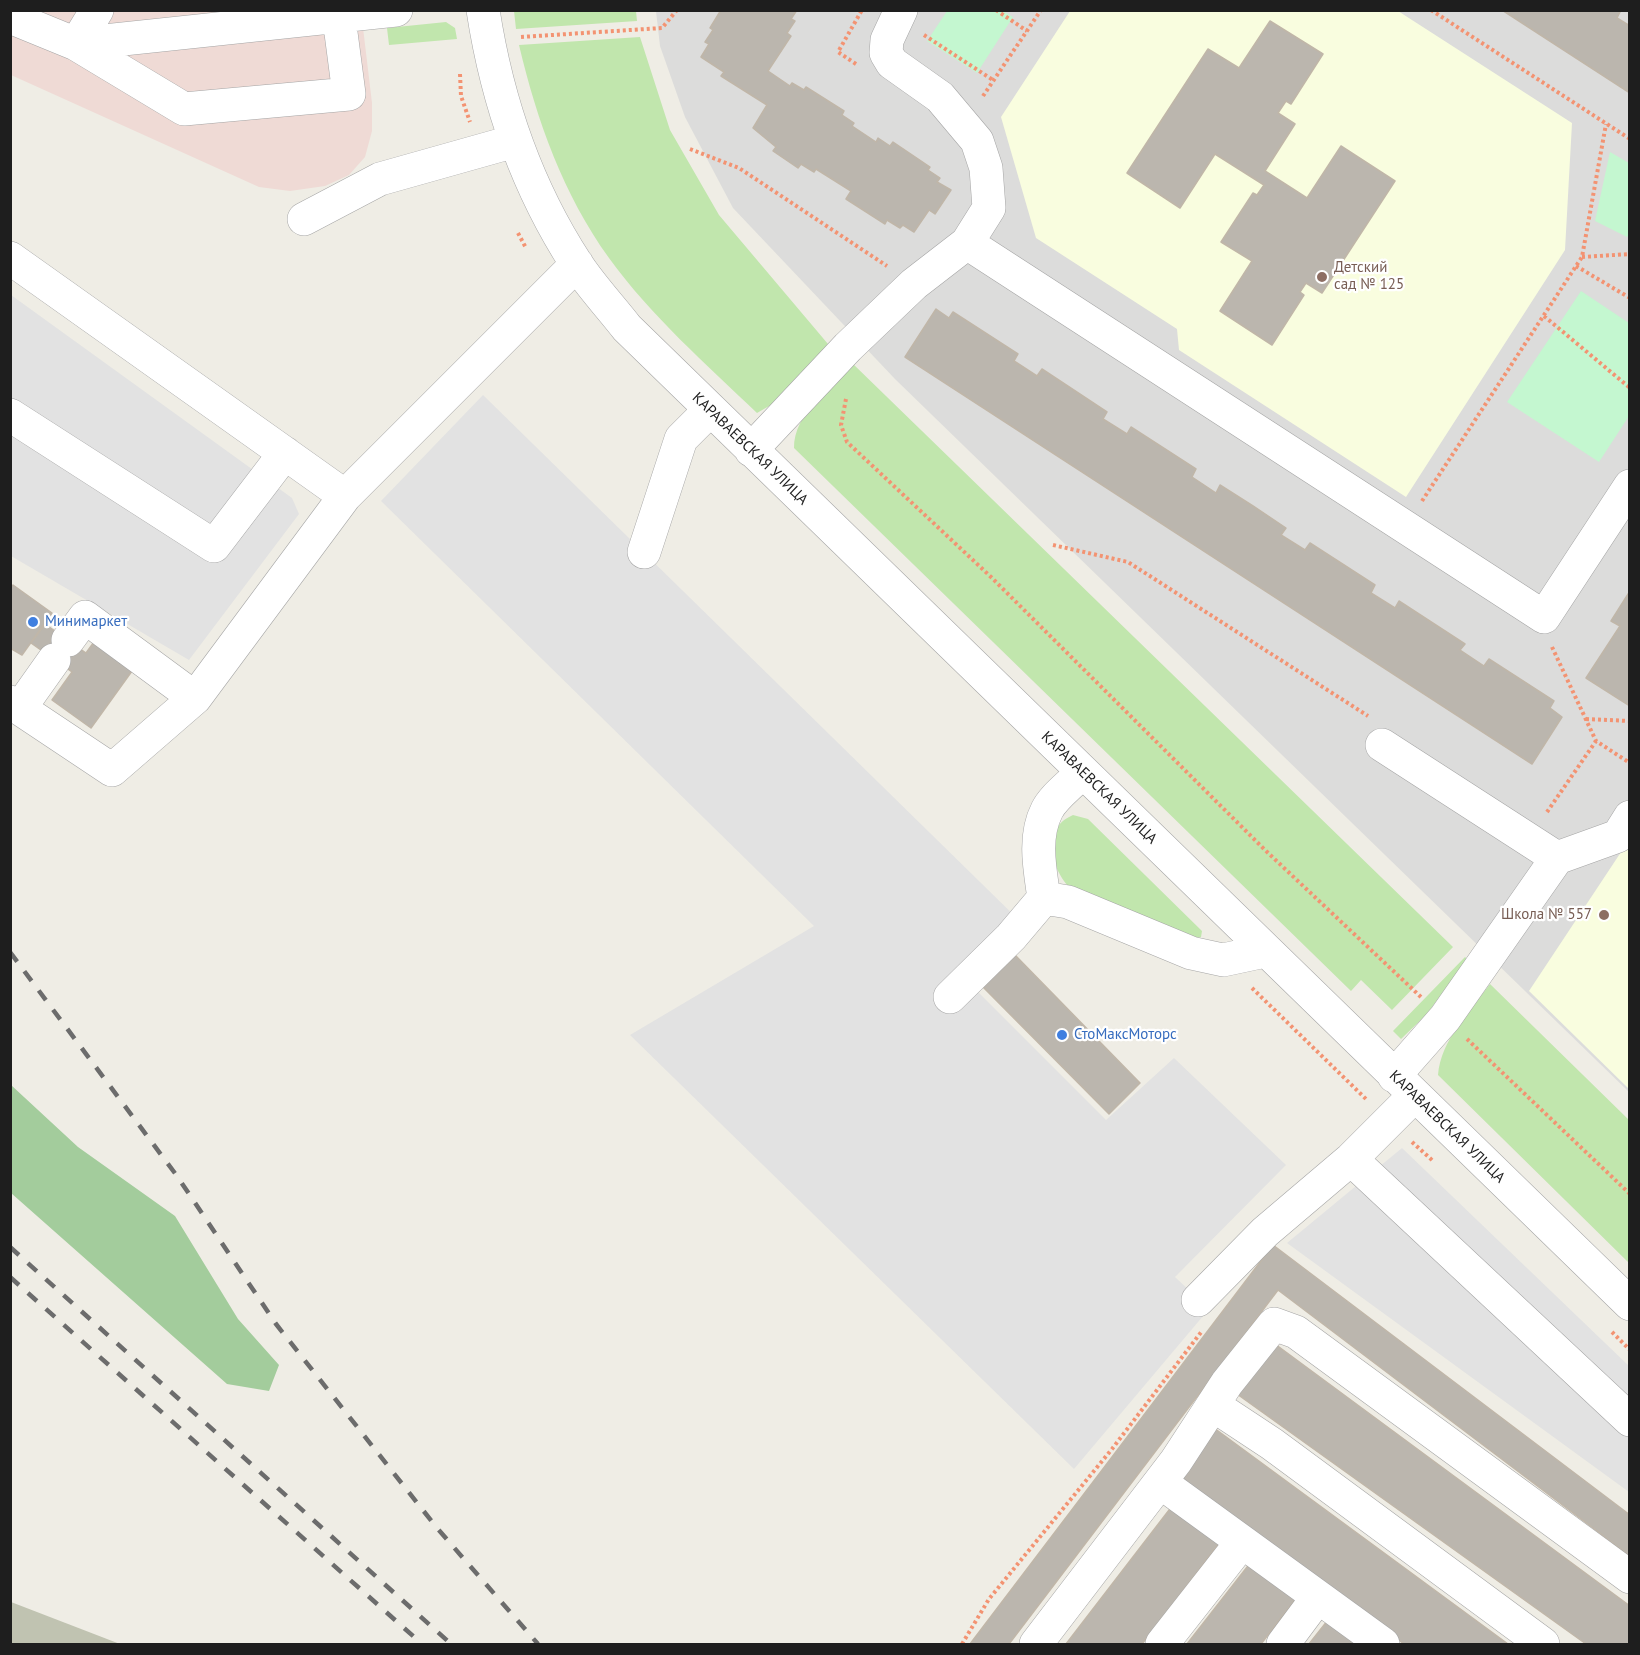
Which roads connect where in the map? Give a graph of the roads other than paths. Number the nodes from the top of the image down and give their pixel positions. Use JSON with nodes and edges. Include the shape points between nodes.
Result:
{"nodes":[{"id":1,"x":97,"y":10,"type":"edge"},
{"id":2,"x":396,"y":10,"type":"edge"},
{"id":3,"x":483,"y":10,"type":"edge"},
{"id":4,"x":899,"y":14,"type":"edge"},
{"id":5,"x":338,"y":15,"type":"edge"},
{"id":6,"x":31,"y":19,"type":"edge"},
{"id":7,"x":76,"y":44,"type":"junction"},
{"id":8,"x":515,"y":141,"type":"junction"},
{"id":9,"x":304,"y":219,"type":"dead end"},
{"id":10,"x":967,"y":243,"type":"junction"},
{"id":11,"x":10,"y":258,"type":"edge"},
{"id":12,"x":577,"y":264,"type":"junction"},
{"id":13,"x":710,"y":410,"type":"junction"},
{"id":14,"x":10,"y":415,"type":"edge"},
{"id":15,"x":751,"y":450,"type":"junction"},
{"id":16,"x":285,"y":453,"type":"junction"},
{"id":17,"x":1629,"y":486,"type":"edge"},
{"id":18,"x":345,"y":496,"type":"junction"},
{"id":19,"x":644,"y":552,"type":"dead end"},
{"id":20,"x":195,"y":698,"type":"junction"},
{"id":21,"x":15,"y":705,"type":"edge"},
{"id":22,"x":1382,"y":745,"type":"road end"},
{"id":23,"x":1082,"y":772,"type":"junction"},
{"id":24,"x":1629,"y":817,"type":"edge"},
{"id":25,"x":1557,"y":858,"type":"junction"},
{"id":26,"x":1044,"y":898,"type":"junction"},
{"id":27,"x":1265,"y":951,"type":"junction"},
{"id":28,"x":950,"y":997,"type":"dead end"},
{"id":29,"x":1404,"y":1086,"type":"junction"},
{"id":30,"x":1350,"y":1159,"type":"junction"},
{"id":31,"x":1629,"y":1304,"type":"edge"},
{"id":32,"x":1201,"y":1314,"type":"road end"},
{"id":33,"x":1213,"y":1405,"type":"junction"},
{"id":34,"x":1629,"y":1420,"type":"edge"},
{"id":35,"x":1160,"y":1482,"type":"junction"},
{"id":36,"x":1242,"y":1542,"type":"junction"},
{"id":37,"x":1629,"y":1577,"type":"edge"},
{"id":38,"x":1318,"y":1597,"type":"junction"},
{"id":39,"x":1036,"y":1644,"type":"edge"},
{"id":40,"x":1162,"y":1644,"type":"edge"},
{"id":41,"x":1283,"y":1644,"type":"edge"},
{"id":42,"x":1383,"y":1644,"type":"edge"},
{"id":43,"x":1543,"y":1644,"type":"edge"}],
"edges":[{"from":1,"to":7,"type":"street"},
{"from":2,"to":5,"type":"street"},
{"from":3,"to":8,"type":"street","name":"КАРАВАЕВСКАЯ УЛИЦА","via":[[501,102]]},
{"from":4,"to":10,"type":"street","via":[[887,40],[886,53],[892,63],[940,97],[965,123],[977,141],[986,168],[989,208]]},
{"from":5,"to":7,"type":"street"},
{"from":5,"to":7,"type":"street","via":[[349,94],[184,109]]},
{"from":6,"to":7,"type":"street"},
{"from":8,"to":9,"type":"street","via":[[389,176]]},
{"from":8,"to":12,"type":"street","name":"КАРАВАЕВСКАЯ УЛИЦА","via":[[545,210]]},
{"from":10,"to":15,"type":"street","via":[[914,284],[848,347]]},
{"from":10,"to":17,"type":"street","via":[[1544,617]]},
{"from":11,"to":16,"type":"street"},
{"from":12,"to":13,"type":"street","name":"КАРАВАЕВСКАЯ УЛИЦА","via":[[627,328]]},
{"from":12,"to":18,"type":"street"},
{"from":13,"to":15,"type":"street","name":"КАРАВАЕВСКАЯ УЛИЦА"},
{"from":13,"to":19,"type":"street","via":[[681,439]]},
{"from":14,"to":16,"type":"street","via":[[214,546]]},
{"from":15,"to":23,"type":"street","name":"КАРАВАЕВСКАЯ УЛИЦА"},
{"from":16,"to":18,"type":"street"},
{"from":18,"to":20,"type":"street"},
{"from":20,"to":21,"type":"street","via":[[112,770]]},
{"from":20,"to":21,"type":"street","via":[[85,617]]},
{"from":22,"to":25,"type":"street"},
{"from":23,"to":26,"type":"street","via":[[1047,810],[1039,837]]},
{"from":23,"to":27,"type":"street","name":"КАРАВАЕВСКАЯ УЛИЦА"},
{"from":24,"to":25,"type":"street","via":[[1618,836]]},
{"from":25,"to":29,"type":"street","via":[[1445,1018]]},
{"from":26,"to":27,"type":"street","via":[[1068,902],[1191,953],[1223,960]]},
{"from":26,"to":28,"type":"street"},
{"from":27,"to":29,"type":"street","name":"КАРАВАЕВСКАЯ УЛИЦА"},
{"from":29,"to":30,"type":"street","via":[[1390,1122]]},
{"from":29,"to":31,"type":"street","name":"КАРАВАЕВСКАЯ УЛИЦА"},
{"from":30,"to":32,"type":"street","via":[[1265,1232]]},
{"from":30,"to":34,"type":"street"},
{"from":33,"to":35,"type":"street"},
{"from":33,"to":37,"type":"street","via":[[1274,1324],[1296,1332]]},
{"from":33,"to":43,"type":"street","via":[[1272,1444]]},
{"from":35,"to":36,"type":"street"},
{"from":35,"to":39,"type":"street"},
{"from":36,"to":38,"type":"street"},
{"from":36,"to":40,"type":"street"},
{"from":38,"to":41,"type":"street"},
{"from":38,"to":42,"type":"street"}]}
